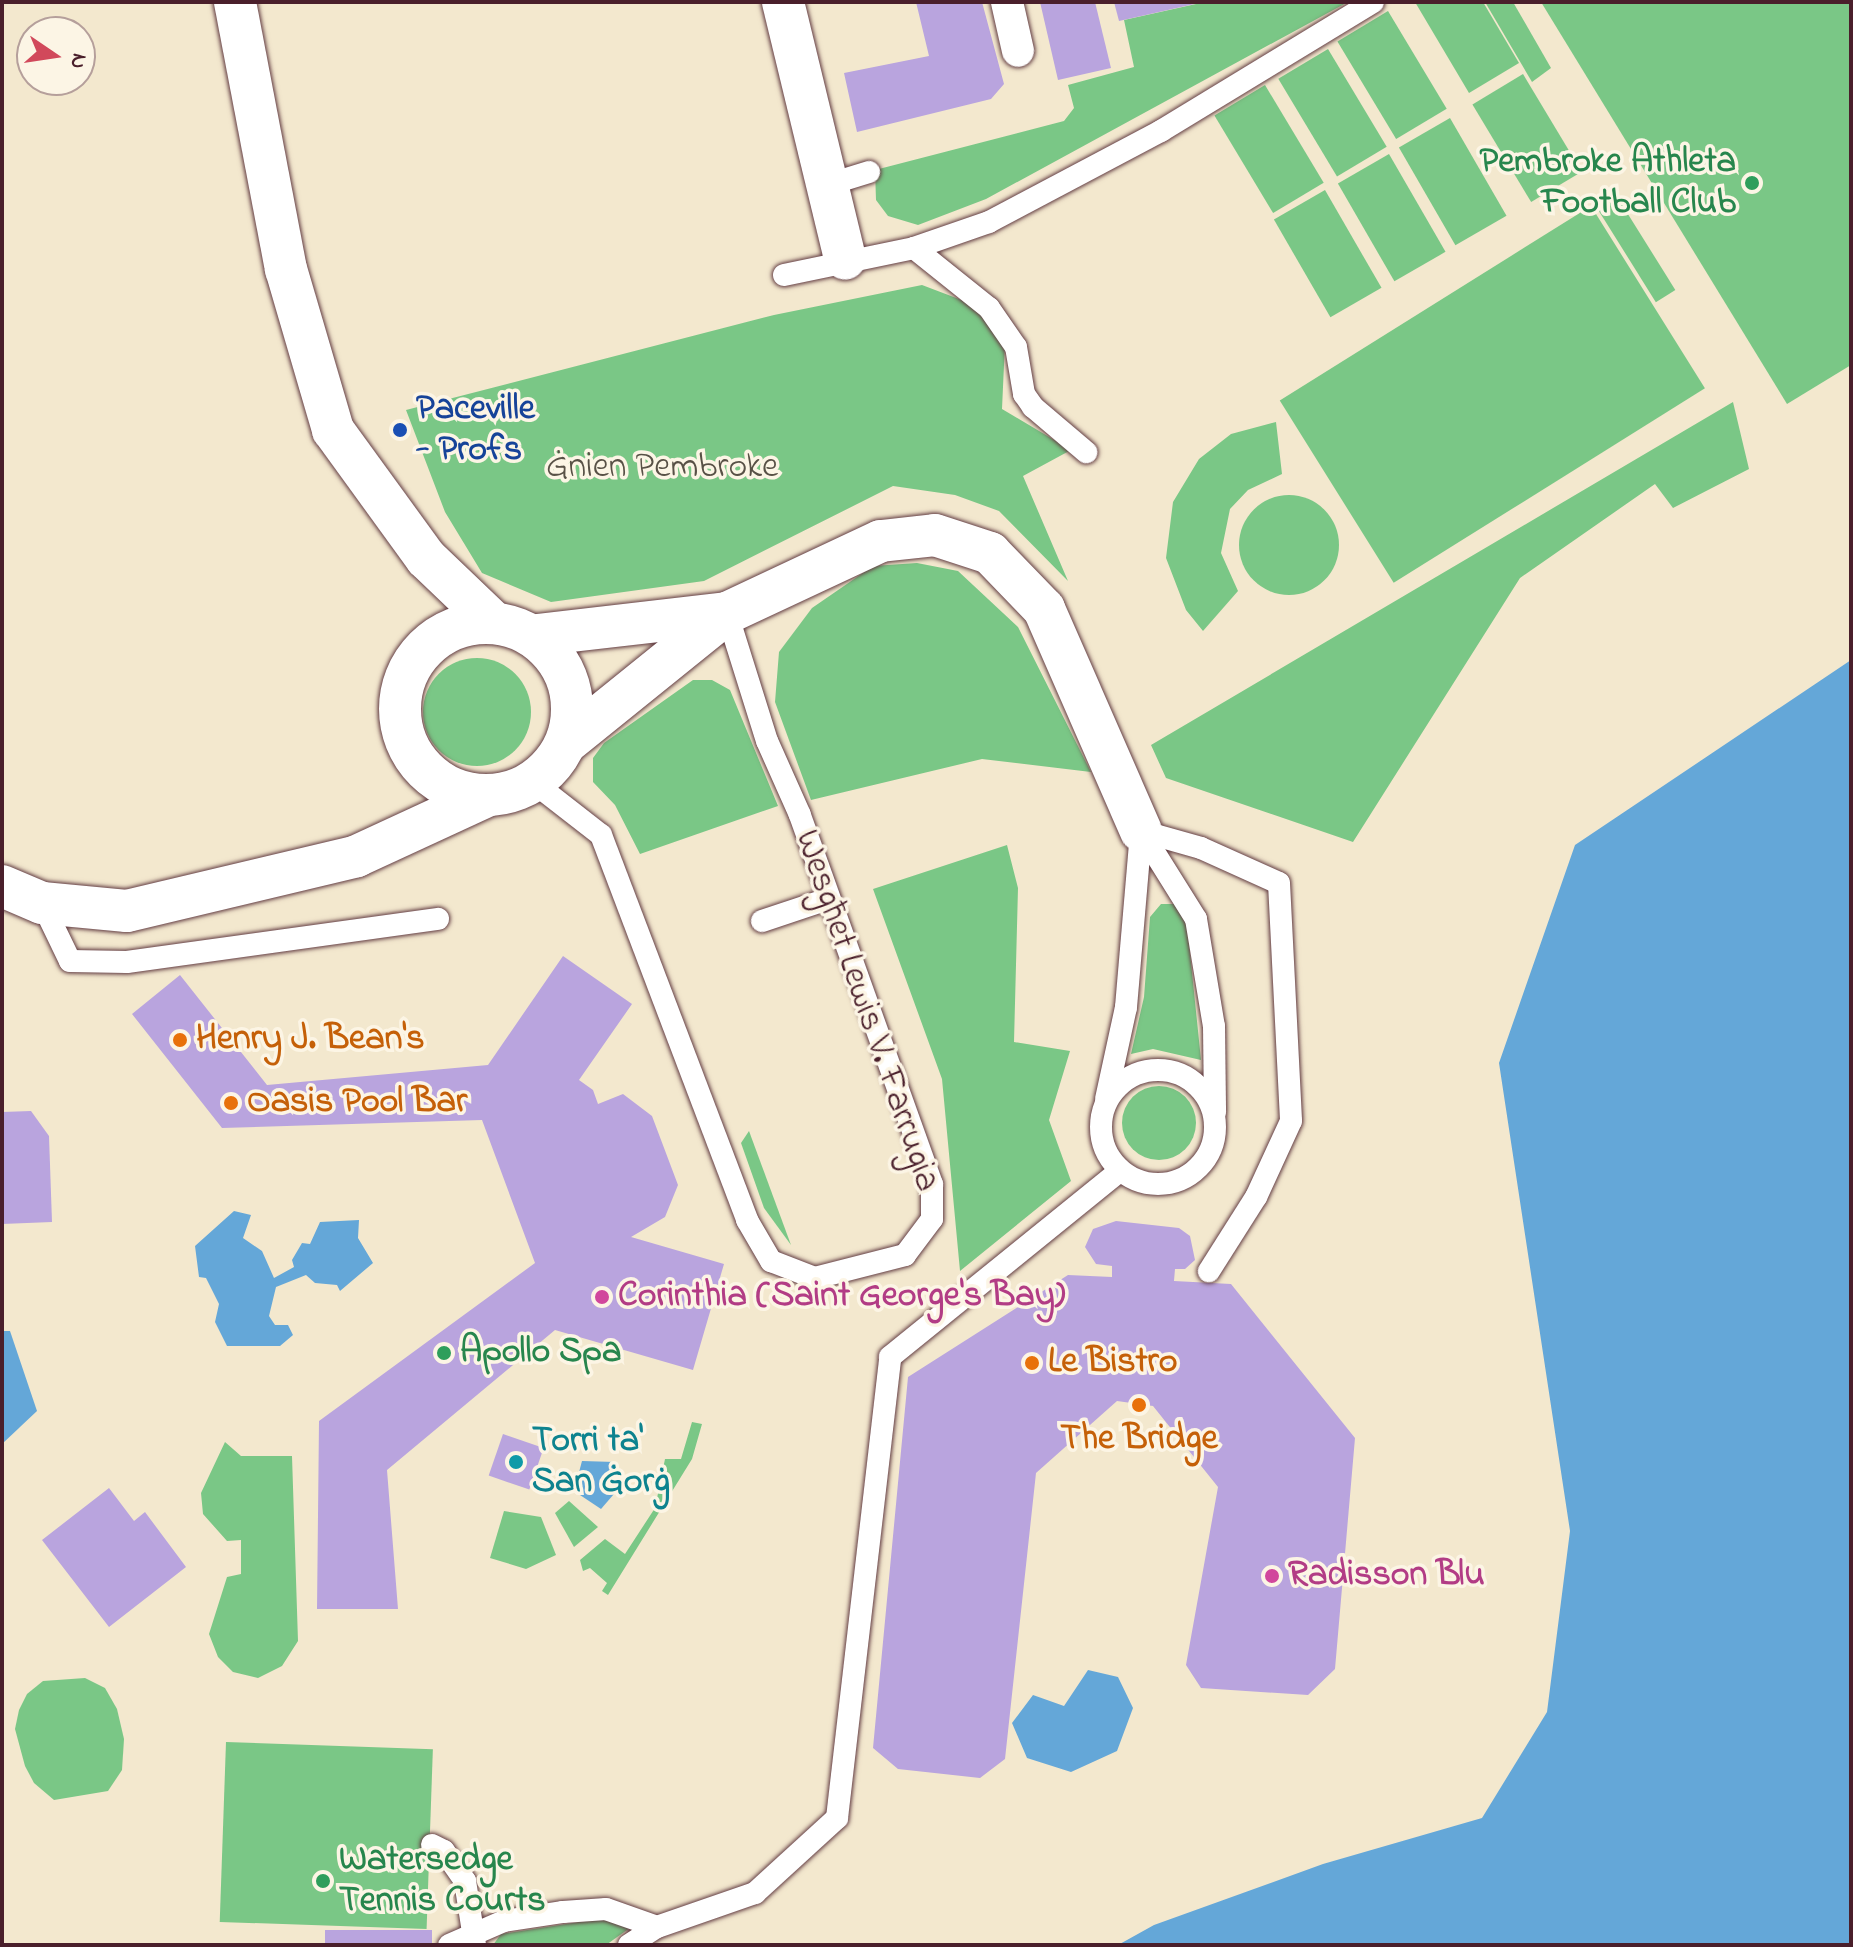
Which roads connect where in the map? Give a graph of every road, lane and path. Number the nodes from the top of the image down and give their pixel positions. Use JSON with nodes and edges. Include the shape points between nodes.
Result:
{"nodes":[{"id":1,"x":235,"y":2,"type":"edge"},
{"id":2,"x":783,"y":2,"type":"edge"},
{"id":3,"x":1007,"y":2,"type":"edge"},
{"id":4,"x":1373,"y":2,"type":"edge"},
{"id":5,"x":1018,"y":51,"type":"dead end"},
{"id":6,"x":869,"y":172,"type":"dead end"},
{"id":7,"x":827,"y":185,"type":"junction"},
{"id":8,"x":914,"y":248,"type":"junction"},
{"id":9,"x":845,"y":259,"type":"junction"},
{"id":10,"x":784,"y":275,"type":"dead end"},
{"id":11,"x":1086,"y":452,"type":"dead end"},
{"id":12,"x":727,"y":613,"type":"junction"},
{"id":13,"x":493,"y":622,"type":"junction"},
{"id":14,"x":537,"y":635,"type":"junction"},
{"id":15,"x":566,"y":743,"type":"junction"},
{"id":16,"x":533,"y":782,"type":"junction"},
{"id":17,"x":487,"y":796,"type":"junction"},
{"id":18,"x":1141,"y":831,"type":"junction"},
{"id":19,"x":2,"y":886,"type":"edge"},
{"id":20,"x":828,"y":899,"type":"junction"},
{"id":21,"x":42,"y":903,"type":"junction"},
{"id":22,"x":438,"y":919,"type":"dead end"},
{"id":23,"x":762,"y":921,"type":"dead end"},
{"id":24,"x":1105,"y":1104,"type":"junction"},
{"id":25,"x":1215,"y":1117,"type":"junction"},
{"id":26,"x":1120,"y":1171,"type":"junction"},
{"id":27,"x":1209,"y":1271,"type":"dead end"},
{"id":28,"x":432,"y":1845,"type":"dead end"},
{"id":29,"x":657,"y":1927,"type":"junction"},
{"id":30,"x":475,"y":1938,"type":"edge"},
{"id":31,"x":449,"y":1945,"type":"edge"},
{"id":32,"x":629,"y":1945,"type":"edge"}],
"edges":[{"from":1,"to":13,"type":"street","via":[[286,269],[333,430],[426,558]]},
{"from":2,"to":7,"type":"street"},
{"from":3,"to":5,"type":"street"},
{"from":4,"to":8,"type":"lane","via":[[1161,131],[989,222]]},
{"from":6,"to":7,"type":"lane"},
{"from":7,"to":9,"type":"street"},
{"from":8,"to":9,"type":"lane"},
{"from":8,"to":11,"type":"lane","via":[[989,308],[1016,347],[1024,394]]},
{"from":9,"to":10,"type":"lane"},
{"from":12,"to":14,"type":"street"},
{"from":12,"to":15,"type":"street"},
{"from":12,"to":18,"type":"street","via":[[881,541],[935,535],[990,553],[1044,609]]},
{"from":12,"to":20,"type":"lane","name":"Wesgħet Lewis V. Farrugia","via":[[767,741]]},
{"from":13,"to":14,"type":"street"},
{"from":13,"to":17,"type":"street","via":[[465,625],[439,636],[418,655],[399,703],[411,754],[431,777],[457,791]]},
{"from":14,"to":15,"type":"street","via":[[558,661],[569,687],[572,715]]},
{"from":15,"to":16,"type":"street"},
{"from":16,"to":17,"type":"street"},
{"from":16,"to":20,"type":"lane","name":"Wesgħet Lewis V. Farrugia","via":[[601,835],[747,1220],[771,1261],[815,1278],[905,1255],[932,1219],[932,1184]]},
{"from":17,"to":21,"type":"street","via":[[357,856],[190,898],[127,911]]},
{"from":18,"to":24,"type":"lane","via":[[1126,1007]]},
{"from":18,"to":25,"type":"lane","via":[[1196,919],[1214,1026]]},
{"from":18,"to":27,"type":"lane","via":[[1201,848],[1279,883],[1291,1121],[1256,1197]]},
{"from":19,"to":21,"type":"street"},
{"from":20,"to":23,"type":"lane"},
{"from":21,"to":22,"type":"lane","via":[[70,961],[127,962]]},
{"from":24,"to":25,"type":"lane","via":[[1134,1074],[1176,1072],[1194,1082]]},
{"from":24,"to":26,"type":"lane","via":[[1103,1140]]},
{"from":25,"to":26,"type":"lane","via":[[1208,1156],[1195,1172],[1158,1185]]},
{"from":26,"to":29,"type":"lane","via":[[890,1357],[837,1818],[755,1893]]},
{"from":28,"to":30,"type":"lane","via":[[444,1851],[465,1881]]},
{"from":29,"to":30,"type":"lane","via":[[591,1909],[504,1921]]},
{"from":29,"to":32,"type":"lane"},
{"from":30,"to":31,"type":"lane"}]}
